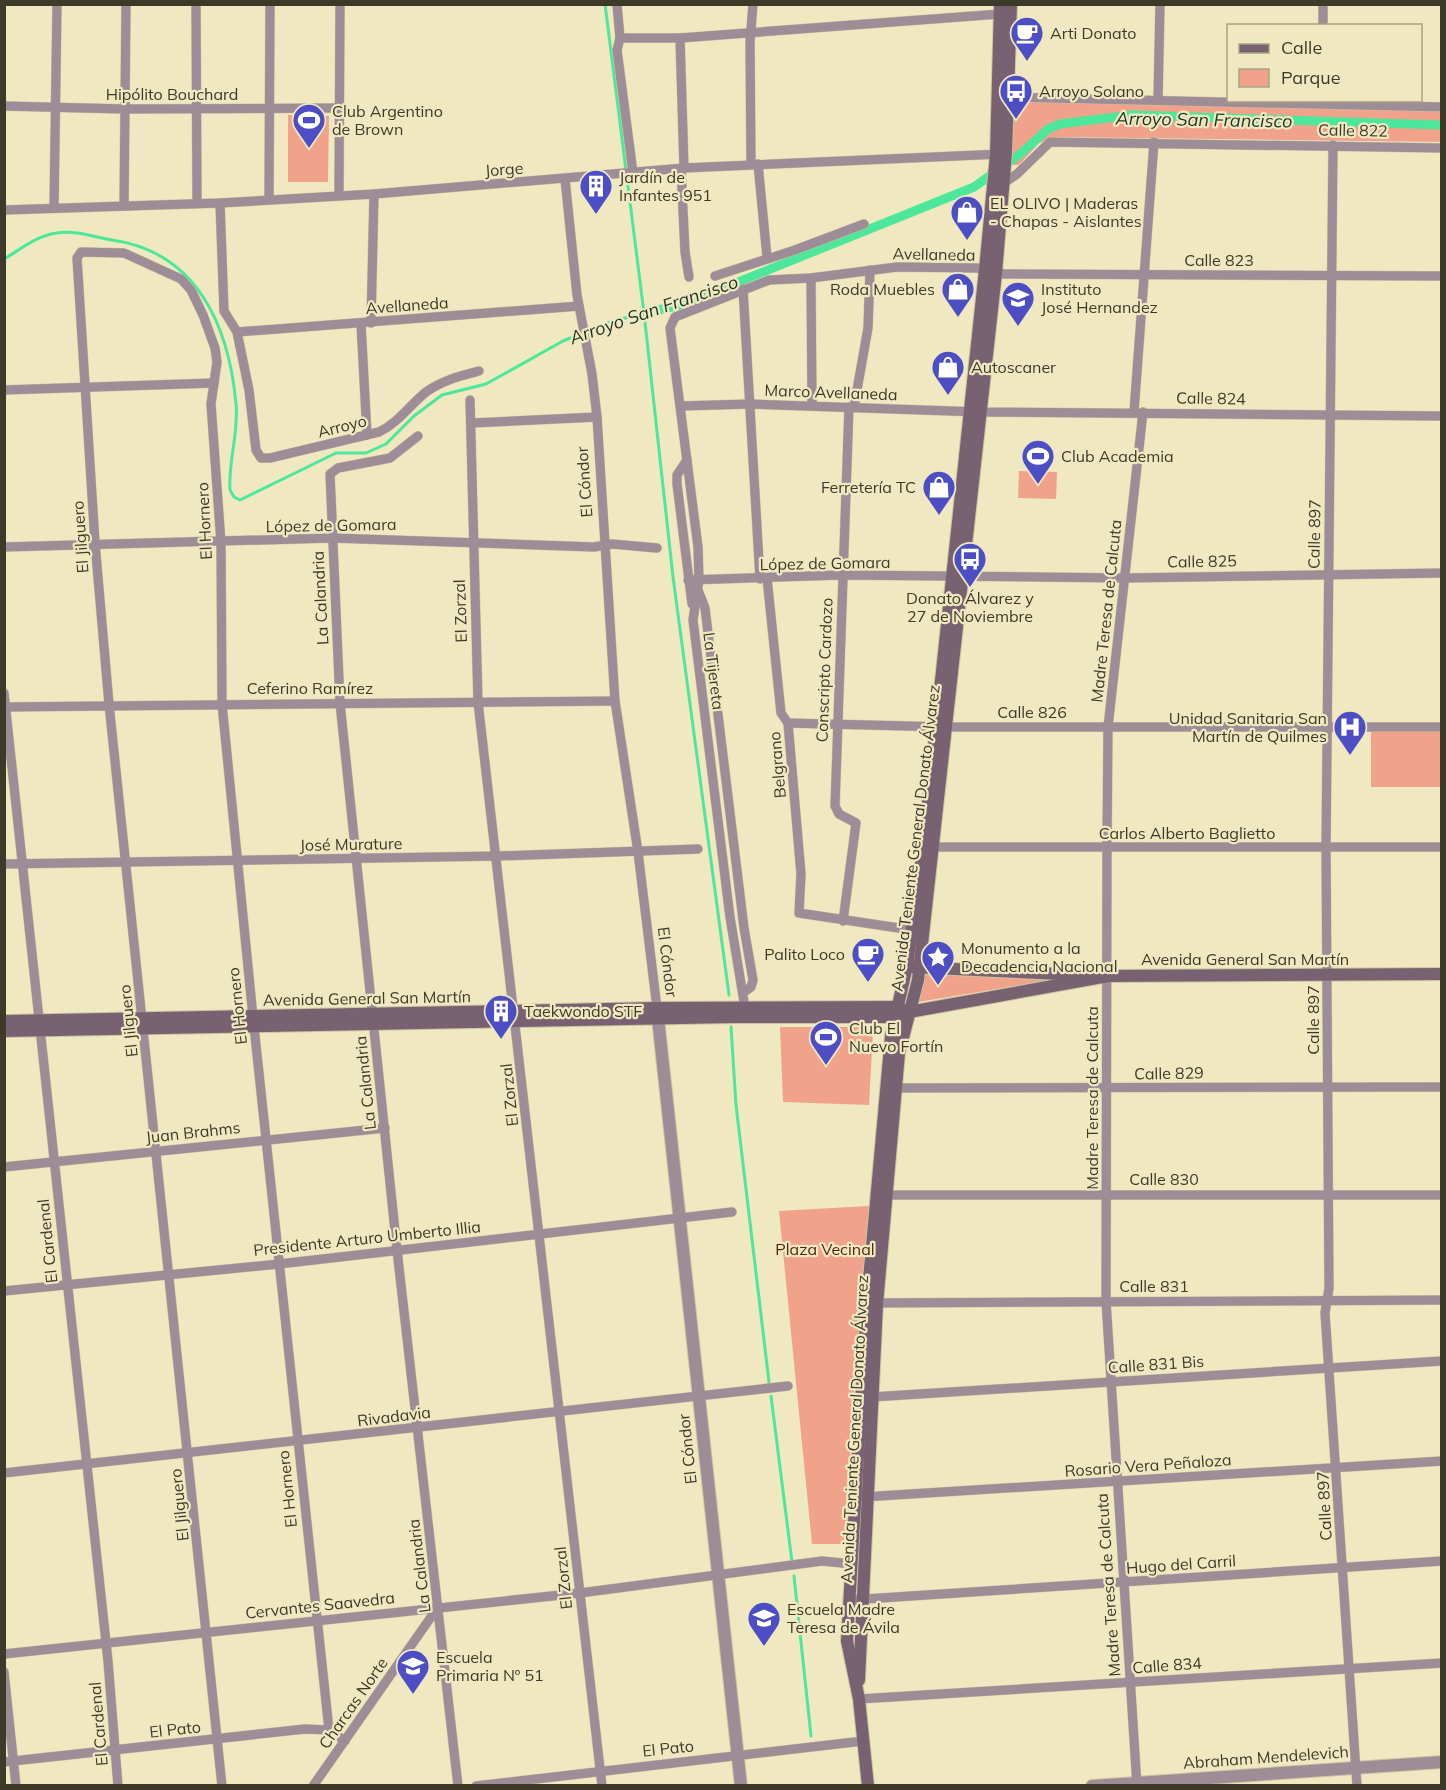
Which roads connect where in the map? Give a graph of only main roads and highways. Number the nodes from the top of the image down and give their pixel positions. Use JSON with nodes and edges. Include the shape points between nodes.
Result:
{"nodes":[{"id":1,"x":1011,"y":4,"type":"edge"},
{"id":2,"x":1000,"y":9,"type":"edge"},
{"id":3,"x":1004,"y":97,"type":"junction"},
{"id":4,"x":940,"y":727,"type":"junction"},
{"id":5,"x":913,"y":967,"type":"junction"},
{"id":6,"x":1442,"y":974,"type":"edge"},
{"id":7,"x":1108,"y":976,"type":"junction"},
{"id":8,"x":900,"y":1012,"type":"junction"},
{"id":9,"x":4,"y":1021,"type":"edge"},
{"id":10,"x":40,"y":1026,"type":"junction"},
{"id":11,"x":4,"y":1031,"type":"edge"},
{"id":12,"x":872,"y":1303,"type":"junction"},
{"id":13,"x":862,"y":1497,"type":"junction"},
{"id":14,"x":856,"y":1600,"type":"junction"},
{"id":15,"x":868,"y":1785,"type":"edge"}],
"edges":[{"from":1,"to":3,"type":"main road","name":"Avenida Teniente General Donato Álvarez"},
{"from":2,"to":3,"type":"main road","name":"Avenida Teniente General Donato Álvarez"},
{"from":3,"to":4,"type":"main road","name":"Avenida Teniente General Donato Álvarez","via":[[999,186]]},
{"from":4,"to":5,"type":"main road","name":"Avenida Teniente General Donato Álvarez","via":[[933,847]]},
{"from":4,"to":5,"type":"main road","name":"Avenida Teniente General Donato Álvarez","via":[[912,930]]},
{"from":5,"to":7,"type":"main road"},
{"from":5,"to":8,"type":"main road","name":"Avenida Teniente General Donato Álvarez"},
{"from":6,"to":7,"type":"main road","name":"Avenida General San Martín"},
{"from":7,"to":8,"type":"main road","name":"Avenida General San Martín"},
{"from":8,"to":10,"type":"main road","name":"Avenida General San Martín"},
{"from":8,"to":12,"type":"main road","name":"Avenida Teniente General Donato Álvarez"},
{"from":8,"to":12,"type":"main road","name":"Avenida Teniente General Donato Álvarez","via":[[886,1195]]},
{"from":9,"to":10,"type":"main road","name":"Avenida General San Martín"},
{"from":10,"to":11,"type":"main road","name":"Avenida General San Martín"},
{"from":12,"to":13,"type":"main road","name":"Avenida Teniente General Donato Álvarez"},
{"from":12,"to":13,"type":"main road","name":"Avenida Teniente General Donato Álvarez","via":[[872,1397]]},
{"from":13,"to":14,"type":"main road","name":"Avenida Teniente General Donato Álvarez"},
{"from":13,"to":14,"type":"main road","name":"Avenida Teniente General Donato Álvarez","via":[[852,1564]]},
{"from":14,"to":15,"type":"main road","name":"Avenida Teniente General Donato Álvarez","via":[[859,1699]]}]}
